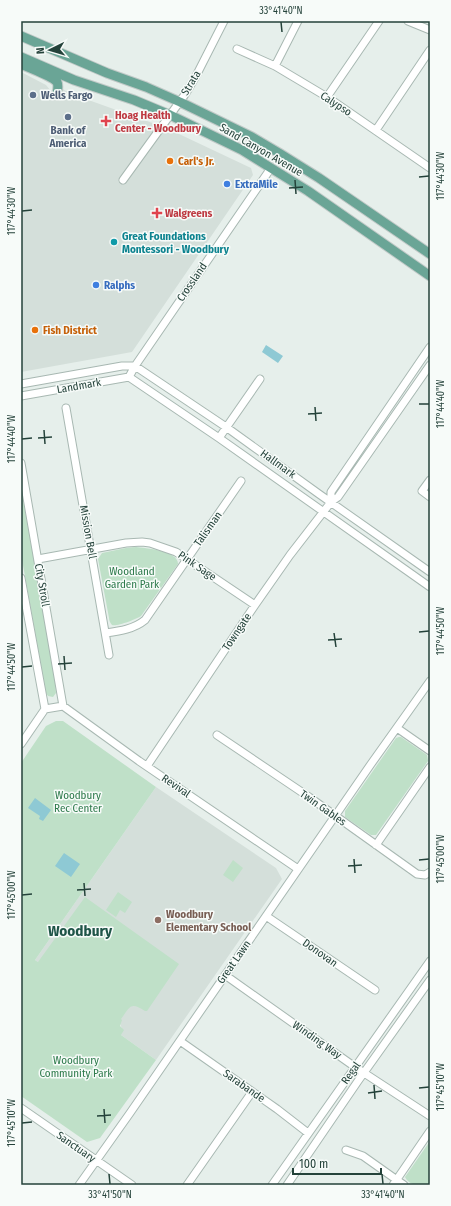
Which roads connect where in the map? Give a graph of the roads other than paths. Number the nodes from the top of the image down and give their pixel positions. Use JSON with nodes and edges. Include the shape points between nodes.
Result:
{"nodes":[{"id":1,"x":224,"y":21,"type":"edge"},
{"id":2,"x":298,"y":21,"type":"edge"},
{"id":3,"x":379,"y":21,"type":"edge"},
{"id":4,"x":408,"y":21,"type":"edge"},
{"id":5,"x":430,"y":30,"type":"edge"},
{"id":6,"x":21,"y":36,"type":"edge"},
{"id":7,"x":237,"y":49,"type":"dead end"},
{"id":8,"x":430,"y":50,"type":"edge"},
{"id":9,"x":21,"y":57,"type":"edge"},
{"id":10,"x":21,"y":64,"type":"edge"},
{"id":11,"x":275,"y":66,"type":"junction"},
{"id":12,"x":57,"y":95,"type":"dead end"},
{"id":13,"x":327,"y":97,"type":"junction"},
{"id":14,"x":180,"y":102,"type":"junction"},
{"id":15,"x":170,"y":115,"type":"junction"},
{"id":16,"x":376,"y":130,"type":"junction"},
{"id":17,"x":270,"y":168,"type":"junction"},
{"id":18,"x":430,"y":168,"type":"edge"},
{"id":19,"x":123,"y":180,"type":"dead end"},
{"id":20,"x":430,"y":254,"type":"edge"},
{"id":21,"x":430,"y":276,"type":"edge"},
{"id":22,"x":430,"y":347,"type":"edge"},
{"id":23,"x":430,"y":365,"type":"edge"},
{"id":24,"x":135,"y":366,"type":"junction"},
{"id":25,"x":129,"y":377,"type":"junction"},
{"id":26,"x":260,"y":379,"type":"dead end"},
{"id":27,"x":21,"y":384,"type":"edge"},
{"id":28,"x":21,"y":396,"type":"edge"},
{"id":29,"x":66,"y":408,"type":"dead end"},
{"id":30,"x":226,"y":427,"type":"junction"},
{"id":31,"x":219,"y":438,"type":"junction"},
{"id":32,"x":21,"y":463,"type":"edge"},
{"id":33,"x":430,"y":480,"type":"edge"},
{"id":34,"x":241,"y":481,"type":"dead end"},
{"id":35,"x":430,"y":497,"type":"edge"},
{"id":36,"x":331,"y":502,"type":"junction"},
{"id":37,"x":322,"y":512,"type":"junction"},
{"id":38,"x":91,"y":549,"type":"junction"},
{"id":39,"x":38,"y":559,"type":"junction"},
{"id":40,"x":188,"y":559,"type":"junction"},
{"id":41,"x":430,"y":572,"type":"edge"},
{"id":42,"x":21,"y":578,"type":"edge"},
{"id":43,"x":430,"y":587,"type":"edge"},
{"id":44,"x":255,"y":606,"type":"junction"},
{"id":45,"x":106,"y":633,"type":"junction"},
{"id":46,"x":110,"y":655,"type":"dead end"},
{"id":47,"x":430,"y":681,"type":"edge"},
{"id":48,"x":63,"y":706,"type":"junction"},
{"id":49,"x":45,"y":709,"type":"junction"},
{"id":50,"x":397,"y":728,"type":"junction"},
{"id":51,"x":217,"y":735,"type":"dead end"},
{"id":52,"x":21,"y":744,"type":"edge"},
{"id":53,"x":430,"y":751,"type":"edge"},
{"id":54,"x":147,"y":766,"type":"junction"},
{"id":55,"x":430,"y":767,"type":"edge"},
{"id":56,"x":335,"y":816,"type":"junction"},
{"id":57,"x":376,"y":845,"type":"junction"},
{"id":58,"x":298,"y":869,"type":"junction"},
{"id":59,"x":430,"y":872,"type":"edge"},
{"id":60,"x":266,"y":916,"type":"junction"},
{"id":61,"x":430,"y":961,"type":"edge"},
{"id":62,"x":225,"y":975,"type":"junction"},
{"id":63,"x":430,"y":980,"type":"edge"},
{"id":64,"x":375,"y":990,"type":"dead end"},
{"id":65,"x":180,"y":1041,"type":"junction"},
{"id":66,"x":355,"y":1067,"type":"junction"},
{"id":67,"x":364,"y":1072,"type":"junction"},
{"id":68,"x":252,"y":1092,"type":"junction"},
{"id":69,"x":21,"y":1108,"type":"edge"},
{"id":70,"x":430,"y":1116,"type":"edge"},
{"id":71,"x":430,"y":1131,"type":"edge"},
{"id":72,"x":308,"y":1132,"type":"junction"},
{"id":73,"x":346,"y":1150,"type":"dead end"},
{"id":74,"x":96,"y":1160,"type":"junction"},
{"id":75,"x":394,"y":1182,"type":"edge"},
{"id":76,"x":79,"y":1185,"type":"edge"},
{"id":77,"x":132,"y":1185,"type":"edge"},
{"id":78,"x":187,"y":1185,"type":"edge"},
{"id":79,"x":272,"y":1185,"type":"edge"},
{"id":80,"x":287,"y":1185,"type":"edge"},
{"id":81,"x":404,"y":1185,"type":"edge"}],
"edges":[{"from":1,"to":14,"type":"street","name":"Strata"},
{"from":2,"to":11,"type":"street"},
{"from":3,"to":13,"type":"street"},
{"from":4,"to":5,"type":"street"},
{"from":6,"to":14,"type":"main road","name":"Sand Canyon Avenue"},
{"from":7,"to":11,"type":"street","name":"Calypso"},
{"from":8,"to":16,"type":"street"},
{"from":9,"to":15,"type":"main road","name":"Sand Canyon Avenue","via":[[74,80]]},
{"from":10,"to":12,"type":"main road","via":[[57,83]]},
{"from":11,"to":13,"type":"street","name":"Calypso"},
{"from":13,"to":16,"type":"street","name":"Calypso"},
{"from":14,"to":15,"type":"street","name":"Strata"},
{"from":14,"to":20,"type":"main road","name":"Sand Canyon Avenue","via":[[279,153]]},
{"from":15,"to":17,"type":"main road","name":"Sand Canyon Avenue","via":[[242,150]]},
{"from":15,"to":19,"type":"street","name":"Strata"},
{"from":16,"to":18,"type":"street","name":"Calypso"},
{"from":17,"to":21,"type":"main road","name":"Sand Canyon Avenue"},
{"from":17,"to":24,"type":"street","name":"Crossland"},
{"from":22,"to":36,"type":"street","name":"Towngate","via":[[330,492]]},
{"from":23,"to":36,"type":"street","name":"Towngate","via":[[338,497]]},
{"from":24,"to":25,"type":"street","name":"Crossland"},
{"from":24,"to":27,"type":"street","name":"Landmark","via":[[122,366]]},
{"from":24,"to":30,"type":"street","name":"Hallmark"},
{"from":25,"to":28,"type":"street","name":"Landmark"},
{"from":25,"to":31,"type":"street","name":"Hallmark"},
{"from":26,"to":30,"type":"street"},
{"from":29,"to":38,"type":"street","name":"Mission Bell"},
{"from":30,"to":31,"type":"street"},
{"from":30,"to":36,"type":"street","name":"Hallmark"},
{"from":31,"to":37,"type":"street","name":"Hallmark"},
{"from":32,"to":39,"type":"street","name":"City Stroll"},
{"from":33,"to":35,"type":"street","via":[[422,491]]},
{"from":34,"to":40,"type":"street","name":"Talisman"},
{"from":36,"to":37,"type":"street","name":"Towngate"},
{"from":36,"to":41,"type":"street","name":"Hallmark"},
{"from":37,"to":43,"type":"street","name":"Hallmark"},
{"from":37,"to":44,"type":"street","name":"Towngate"},
{"from":38,"to":39,"type":"street","name":"Pink Sage"},
{"from":38,"to":40,"type":"street","name":"Pink Sage","via":[[142,542],[168,548]]},
{"from":38,"to":45,"type":"street","name":"Mission Bell"},
{"from":39,"to":48,"type":"street","name":"City Stroll"},
{"from":40,"to":44,"type":"street","name":"Pink Sage"},
{"from":40,"to":45,"type":"street","name":"Talisman","via":[[145,620],[132,628]]},
{"from":42,"to":49,"type":"street","name":"City Stroll"},
{"from":44,"to":54,"type":"street","name":"Towngate"},
{"from":45,"to":46,"type":"street","name":"Mission Bell"},
{"from":47,"to":50,"type":"street","name":"Great Lawn"},
{"from":48,"to":49,"type":"street"},
{"from":48,"to":54,"type":"street","name":"Revival"},
{"from":49,"to":52,"type":"street"},
{"from":50,"to":53,"type":"street"},
{"from":50,"to":56,"type":"street","name":"Great Lawn"},
{"from":51,"to":56,"type":"street","name":"Twin Gables"},
{"from":54,"to":58,"type":"street","name":"Revival"},
{"from":55,"to":57,"type":"street"},
{"from":56,"to":57,"type":"street","name":"Twin Gables"},
{"from":56,"to":58,"type":"street","name":"Great Lawn"},
{"from":57,"to":59,"type":"street","name":"Twin Gables","via":[[417,874],[426,875]]},
{"from":58,"to":60,"type":"street","name":"Great Lawn"},
{"from":60,"to":62,"type":"street","name":"Great Lawn"},
{"from":60,"to":64,"type":"street","name":"Donovan"},
{"from":61,"to":66,"type":"street","name":"Regal"},
{"from":62,"to":65,"type":"street","name":"Great Lawn"},
{"from":62,"to":66,"type":"street","name":"Winding Way"},
{"from":63,"to":67,"type":"street","name":"Regal"},
{"from":65,"to":68,"type":"street","name":"Sarabande"},
{"from":65,"to":74,"type":"street","name":"Great Lawn"},
{"from":66,"to":67,"type":"street","name":"Winding Way"},
{"from":66,"to":72,"type":"street","name":"Regal"},
{"from":67,"to":70,"type":"street","name":"Winding Way"},
{"from":67,"to":80,"type":"street","name":"Regal"},
{"from":68,"to":72,"type":"street","name":"Sarabande"},
{"from":68,"to":78,"type":"street"},
{"from":69,"to":74,"type":"street","name":"Sanctuary"},
{"from":71,"to":75,"type":"street"},
{"from":72,"to":79,"type":"street","name":"Regal"},
{"from":73,"to":75,"type":"street","via":[[363,1156]]},
{"from":74,"to":76,"type":"street","name":"Great Lawn"},
{"from":74,"to":77,"type":"street","name":"Sanctuary"},
{"from":75,"to":81,"type":"street"}]}
